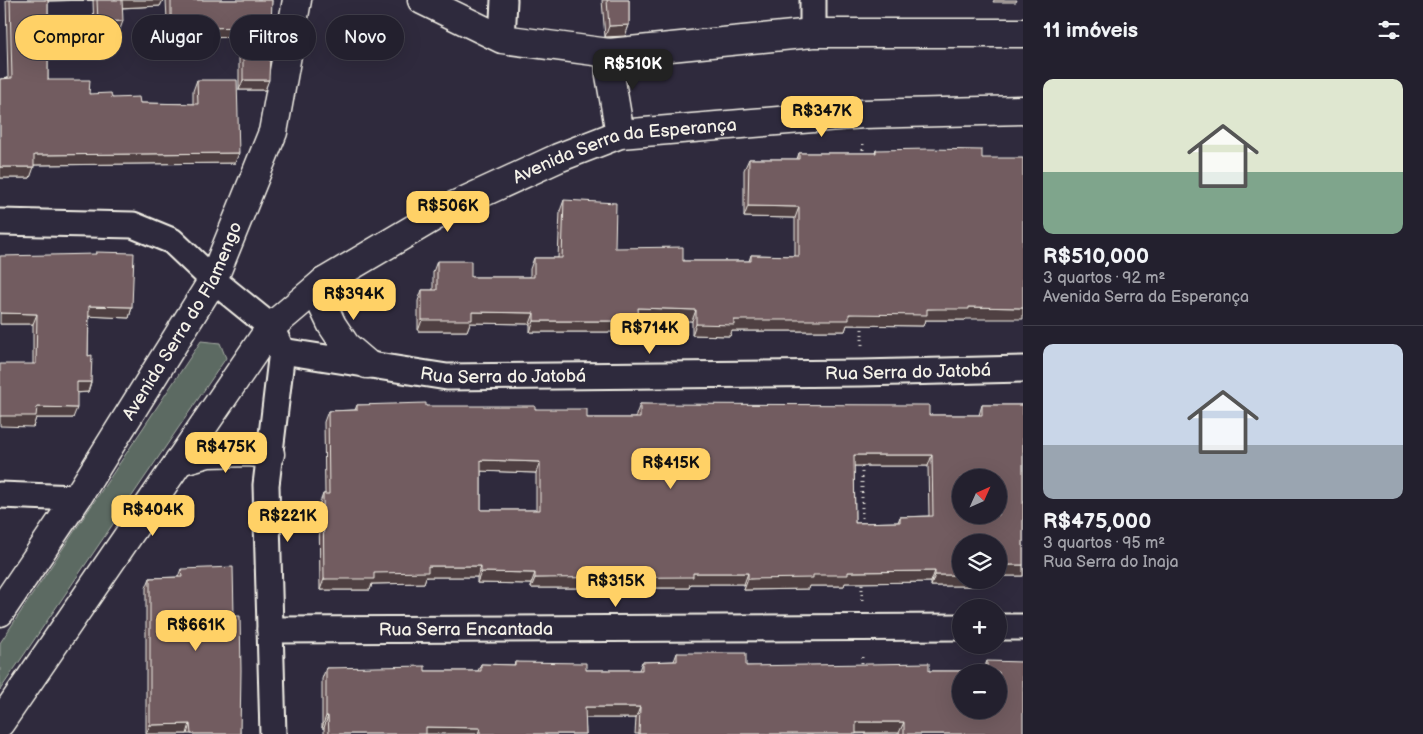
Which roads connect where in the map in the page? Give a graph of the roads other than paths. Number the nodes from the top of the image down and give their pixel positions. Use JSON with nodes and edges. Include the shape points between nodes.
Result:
{"nodes":[{"id":1,"x":297,"y":0,"type":"edge"},
{"id":2,"x":422,"y":0,"type":"edge"},
{"id":3,"x":504,"y":0,"type":"edge"},
{"id":4,"x":813,"y":0,"type":"edge"},
{"id":5,"x":813,"y":33,"type":"junction"},
{"id":6,"x":1023,"y":33,"type":"edge"},
{"id":7,"x":502,"y":39,"type":"junction"},
{"id":8,"x":608,"y":53,"type":"junction"},
{"id":9,"x":1023,"y":110,"type":"edge"},
{"id":10,"x":620,"y":134,"type":"junction"},
{"id":11,"x":0,"y":222,"type":"edge"},
{"id":12,"x":213,"y":280,"type":"junction"},
{"id":13,"x":324,"y":282,"type":"junction"},
{"id":14,"x":276,"y":339,"type":"junction"},
{"id":15,"x":367,"y":364,"type":"junction"},
{"id":16,"x":1023,"y":369,"type":"edge"},
{"id":17,"x":270,"y":454,"type":"junction"},
{"id":18,"x":179,"y":461,"type":"junction"},
{"id":19,"x":0,"y":495,"type":"edge"},
{"id":20,"x":77,"y":498,"type":"junction"},
{"id":21,"x":0,"y":612,"type":"edge"},
{"id":22,"x":952,"y":627,"type":"edge"},
{"id":23,"x":1007,"y":627,"type":"edge"},
{"id":24,"x":1023,"y":627,"type":"edge"},
{"id":25,"x":270,"y":630,"type":"junction"},
{"id":26,"x":0,"y":723,"type":"edge"},
{"id":27,"x":273,"y":734,"type":"edge"}],
"edges":[{"from":1,"to":12,"type":"street","name":"Avenida Serra do Flamengo","via":[[274,132]]},
{"from":2,"to":7,"type":"street"},
{"from":3,"to":7,"type":"street"},
{"from":4,"to":5,"type":"street"},
{"from":5,"to":6,"type":"street"},
{"from":5,"to":8,"type":"street"},
{"from":7,"to":8,"type":"street"},
{"from":8,"to":10,"type":"street"},
{"from":9,"to":10,"type":"street","name":"Avenida Serra da Esperança","via":[[863,114]]},
{"from":10,"to":13,"type":"street","name":"Avenida Serra da Esperança","via":[[558,158],[449,208]]},
{"from":11,"to":12,"type":"street","via":[[133,225],[172,241]]},
{"from":12,"to":14,"type":"street"},
{"from":12,"to":20,"type":"street","name":"Avenida Serra do Flamengo"},
{"from":13,"to":14,"type":"street","name":"Avenida Serra da Esperança"},
{"from":13,"to":15,"type":"street","via":[[321,302],[332,325],[346,346]]},
{"from":14,"to":15,"type":"street","name":"Rua Serra do Jatobá"},
{"from":14,"to":17,"type":"street"},
{"from":14,"to":18,"type":"street"},
{"from":15,"to":16,"type":"street","name":"Rua Serra do Jatobá","via":[[447,377]]},
{"from":17,"to":18,"type":"street","via":[[208,453]]},
{"from":17,"to":25,"type":"street","via":[[266,485]]},
{"from":18,"to":26,"type":"street"},
{"from":19,"to":20,"type":"street"},
{"from":20,"to":21,"type":"street","name":"Avenida Serra do Flamengo"},
{"from":22,"to":25,"type":"street","name":"Rua Serra Encantada"},
{"from":23,"to":24,"type":"street"},
{"from":25,"to":27,"type":"street"}]}
